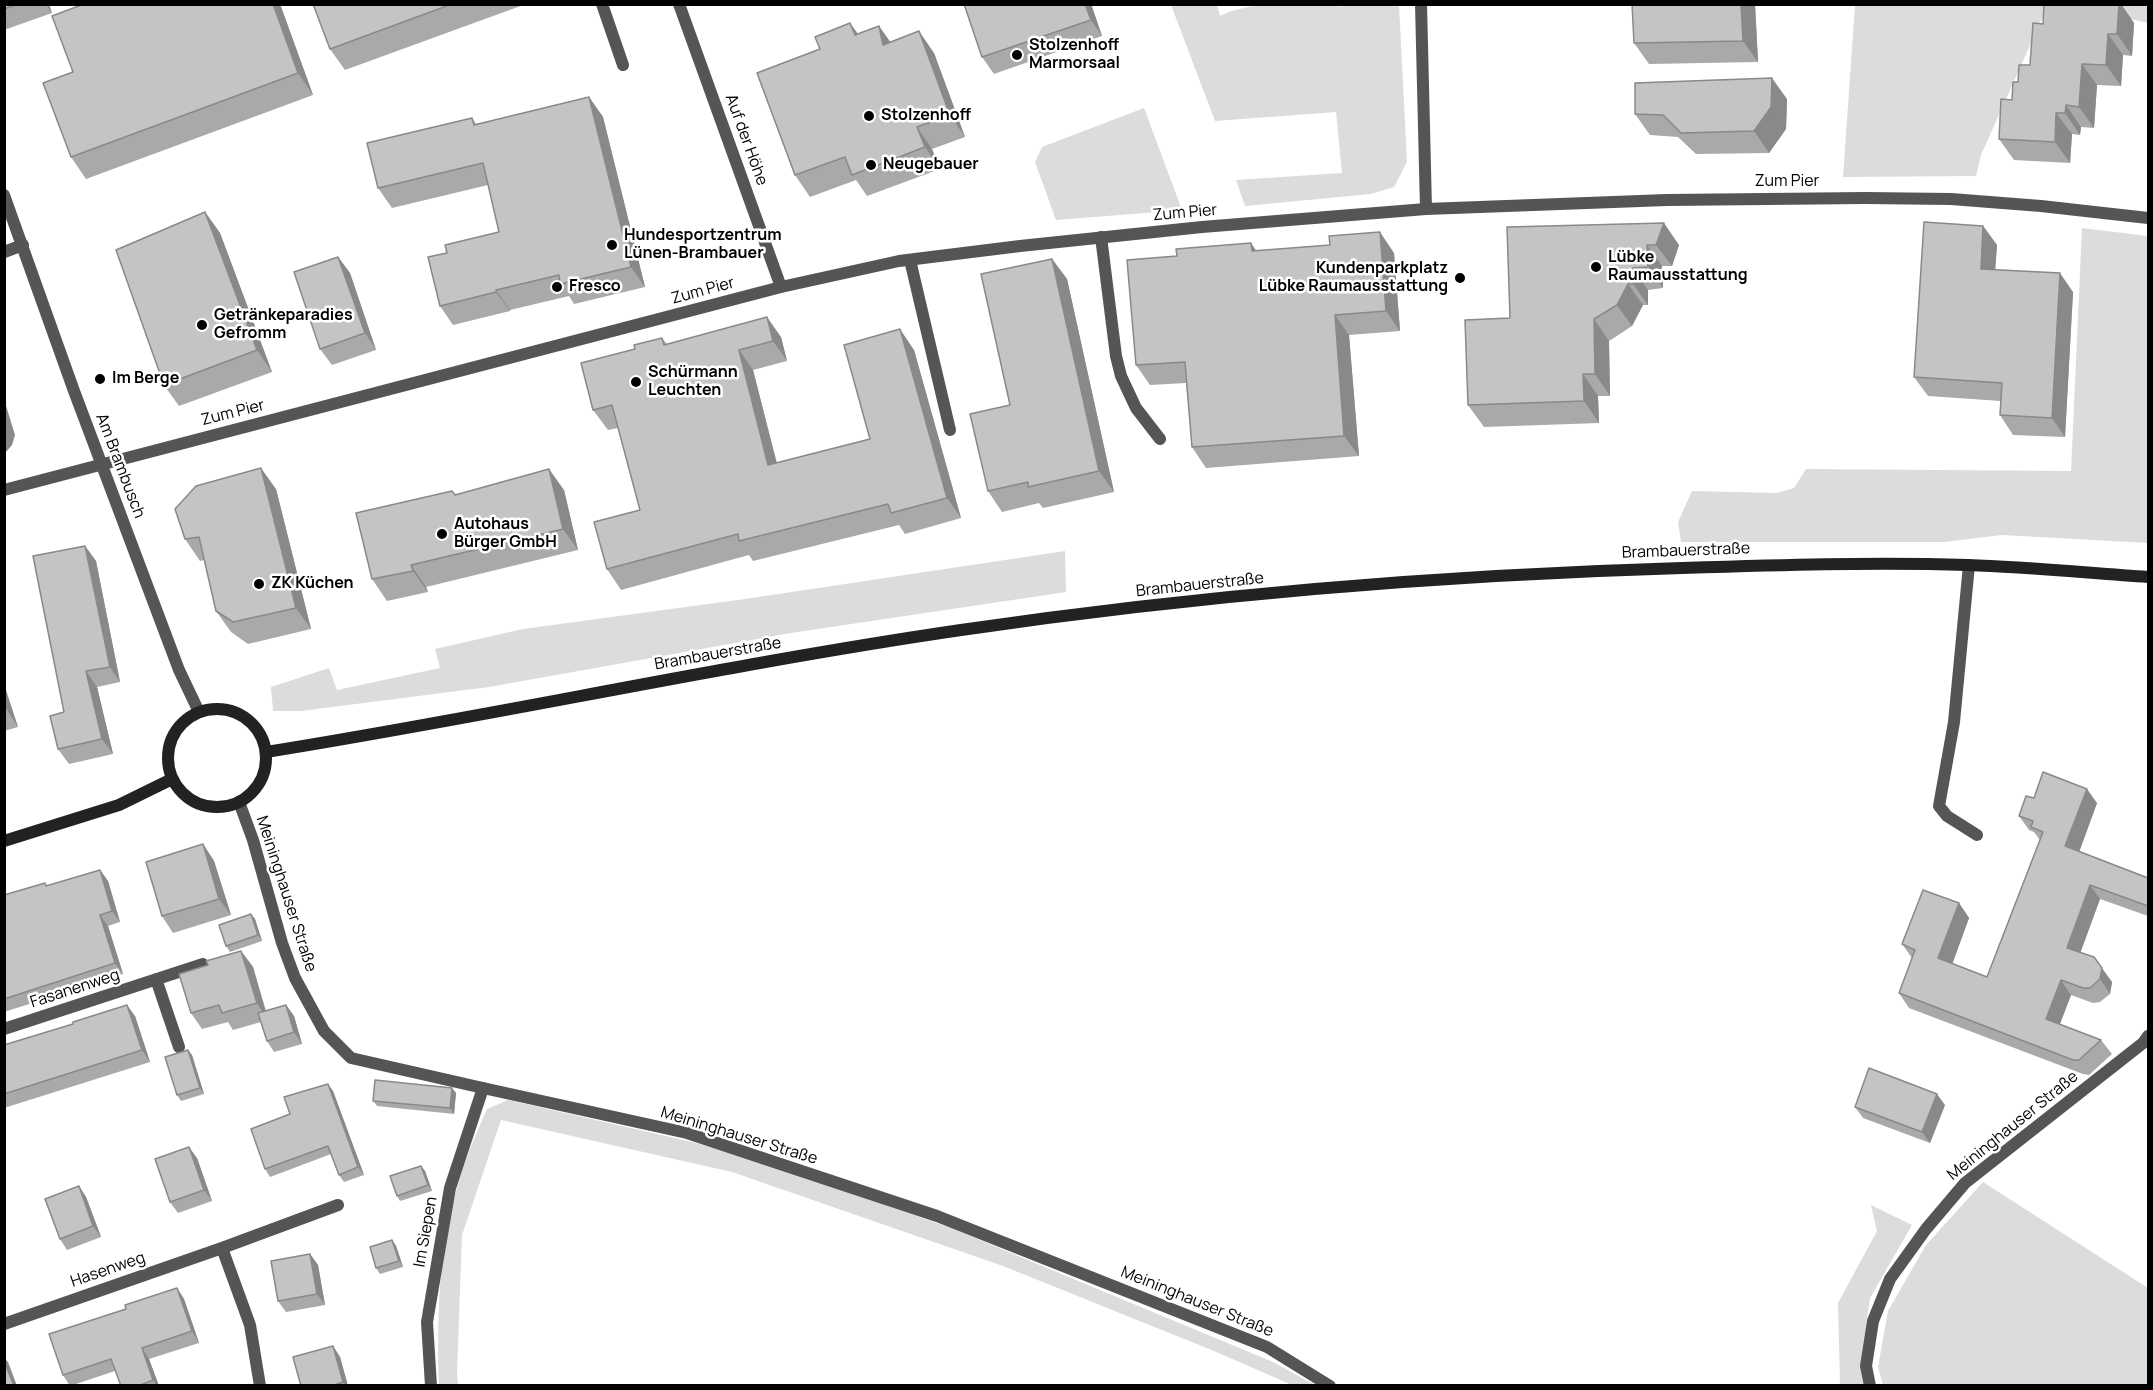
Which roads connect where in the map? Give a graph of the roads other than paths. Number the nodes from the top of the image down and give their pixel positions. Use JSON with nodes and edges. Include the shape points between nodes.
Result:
{"nodes":[{"id":1,"x":602,"y":4,"type":"edge"},
{"id":2,"x":679,"y":4,"type":"edge"},
{"id":3,"x":1421,"y":4,"type":"edge"},
{"id":4,"x":623,"y":65,"type":"dead end"},
{"id":5,"x":4,"y":195,"type":"edge"},
{"id":6,"x":1426,"y":209,"type":"junction"},
{"id":7,"x":2148,"y":218,"type":"edge"},
{"id":8,"x":1101,"y":237,"type":"junction"},
{"id":9,"x":23,"y":246,"type":"junction"},
{"id":10,"x":4,"y":252,"type":"edge"},
{"id":11,"x":909,"y":260,"type":"junction"},
{"id":12,"x":781,"y":287,"type":"junction"},
{"id":13,"x":950,"y":430,"type":"dead end"},
{"id":14,"x":1160,"y":439,"type":"dead end"},
{"id":15,"x":102,"y":464,"type":"junction"},
{"id":16,"x":4,"y":490,"type":"edge"},
{"id":17,"x":1969,"y":565,"type":"junction"},
{"id":18,"x":2148,"y":577,"type":"edge"},
{"id":19,"x":199,"y":712,"type":"junction"},
{"id":20,"x":266,"y":752,"type":"junction"},
{"id":21,"x":172,"y":779,"type":"junction"},
{"id":22,"x":239,"y":802,"type":"junction"},
{"id":23,"x":1977,"y":835,"type":"dead end"},
{"id":24,"x":4,"y":841,"type":"edge"},
{"id":25,"x":203,"y":964,"type":"edge"},
{"id":26,"x":156,"y":979,"type":"junction"},
{"id":27,"x":4,"y":1029,"type":"edge"},
{"id":28,"x":2148,"y":1036,"type":"edge"},
{"id":29,"x":179,"y":1047,"type":"dead end"},
{"id":30,"x":483,"y":1088,"type":"junction"},
{"id":31,"x":339,"y":1205,"type":"dead end"},
{"id":32,"x":222,"y":1248,"type":"junction"},
{"id":33,"x":4,"y":1324,"type":"edge"},
{"id":34,"x":260,"y":1386,"type":"edge"},
{"id":35,"x":432,"y":1386,"type":"edge"},
{"id":36,"x":1330,"y":1386,"type":"edge"},
{"id":37,"x":1870,"y":1386,"type":"edge"}],
"edges":[{"from":1,"to":4,"type":"street"},
{"from":2,"to":12,"type":"street","name":"Auf der Höhe"},
{"from":3,"to":6,"type":"street"},
{"from":5,"to":9,"type":"street","name":"Am Brambusch"},
{"from":6,"to":7,"type":"street","name":"Zum Pier","via":[[1865,198],[1962,200]]},
{"from":6,"to":8,"type":"street","name":"Zum Pier"},
{"from":8,"to":11,"type":"street","name":"Zum Pier"},
{"from":8,"to":14,"type":"street","via":[[1121,376],[1136,408]]},
{"from":9,"to":10,"type":"street"},
{"from":9,"to":15,"type":"street","name":"Am Brambusch"},
{"from":11,"to":12,"type":"street","name":"Zum Pier"},
{"from":11,"to":13,"type":"street"},
{"from":12,"to":15,"type":"street","name":"Zum Pier"},
{"from":15,"to":16,"type":"street","name":"Zum Pier"},
{"from":15,"to":19,"type":"street","name":"Am Brambusch","via":[[179,670]]},
{"from":17,"to":18,"type":"main road","name":"Brambauerstraße"},
{"from":17,"to":20,"type":"main road","name":"Brambauerstraße","via":[[1771,565],[1580,571],[1231,597],[960,630]]},
{"from":17,"to":23,"type":"street","via":[[1954,722],[1939,806],[1947,816]]},
{"from":19,"to":20,"type":"main road","via":[[229,710],[242,716],[254,725]]},
{"from":19,"to":21,"type":"main road","via":[[182,723],[171,740],[167,753]]},
{"from":20,"to":22,"type":"main road","via":[[266,765],[257,787]]},
{"from":21,"to":22,"type":"main road","via":[[193,802],[208,807]]},
{"from":21,"to":24,"type":"main road","via":[[119,805]]},
{"from":22,"to":30,"type":"street","name":"Meininghauser Straße","via":[[282,943],[295,978],[324,1031],[351,1058]]},
{"from":25,"to":26,"type":"street","name":"Fasanenweg"},
{"from":26,"to":27,"type":"street","name":"Fasanenweg"},
{"from":26,"to":29,"type":"street"},
{"from":28,"to":37,"type":"street","name":"Meininghauser Straße","via":[[1965,1183],[1926,1230],[1890,1279],[1873,1321],[1866,1366]]},
{"from":30,"to":35,"type":"street","name":"Im Siepen","via":[[448,1200],[427,1322]]},
{"from":30,"to":36,"type":"street","name":"Meininghauser Straße","via":[[687,1133],[937,1216],[1268,1347]]},
{"from":31,"to":32,"type":"street","name":"Hasenweg"},
{"from":32,"to":33,"type":"street","name":"Hasenweg"},
{"from":32,"to":34,"type":"street","via":[[250,1325]]}]}
